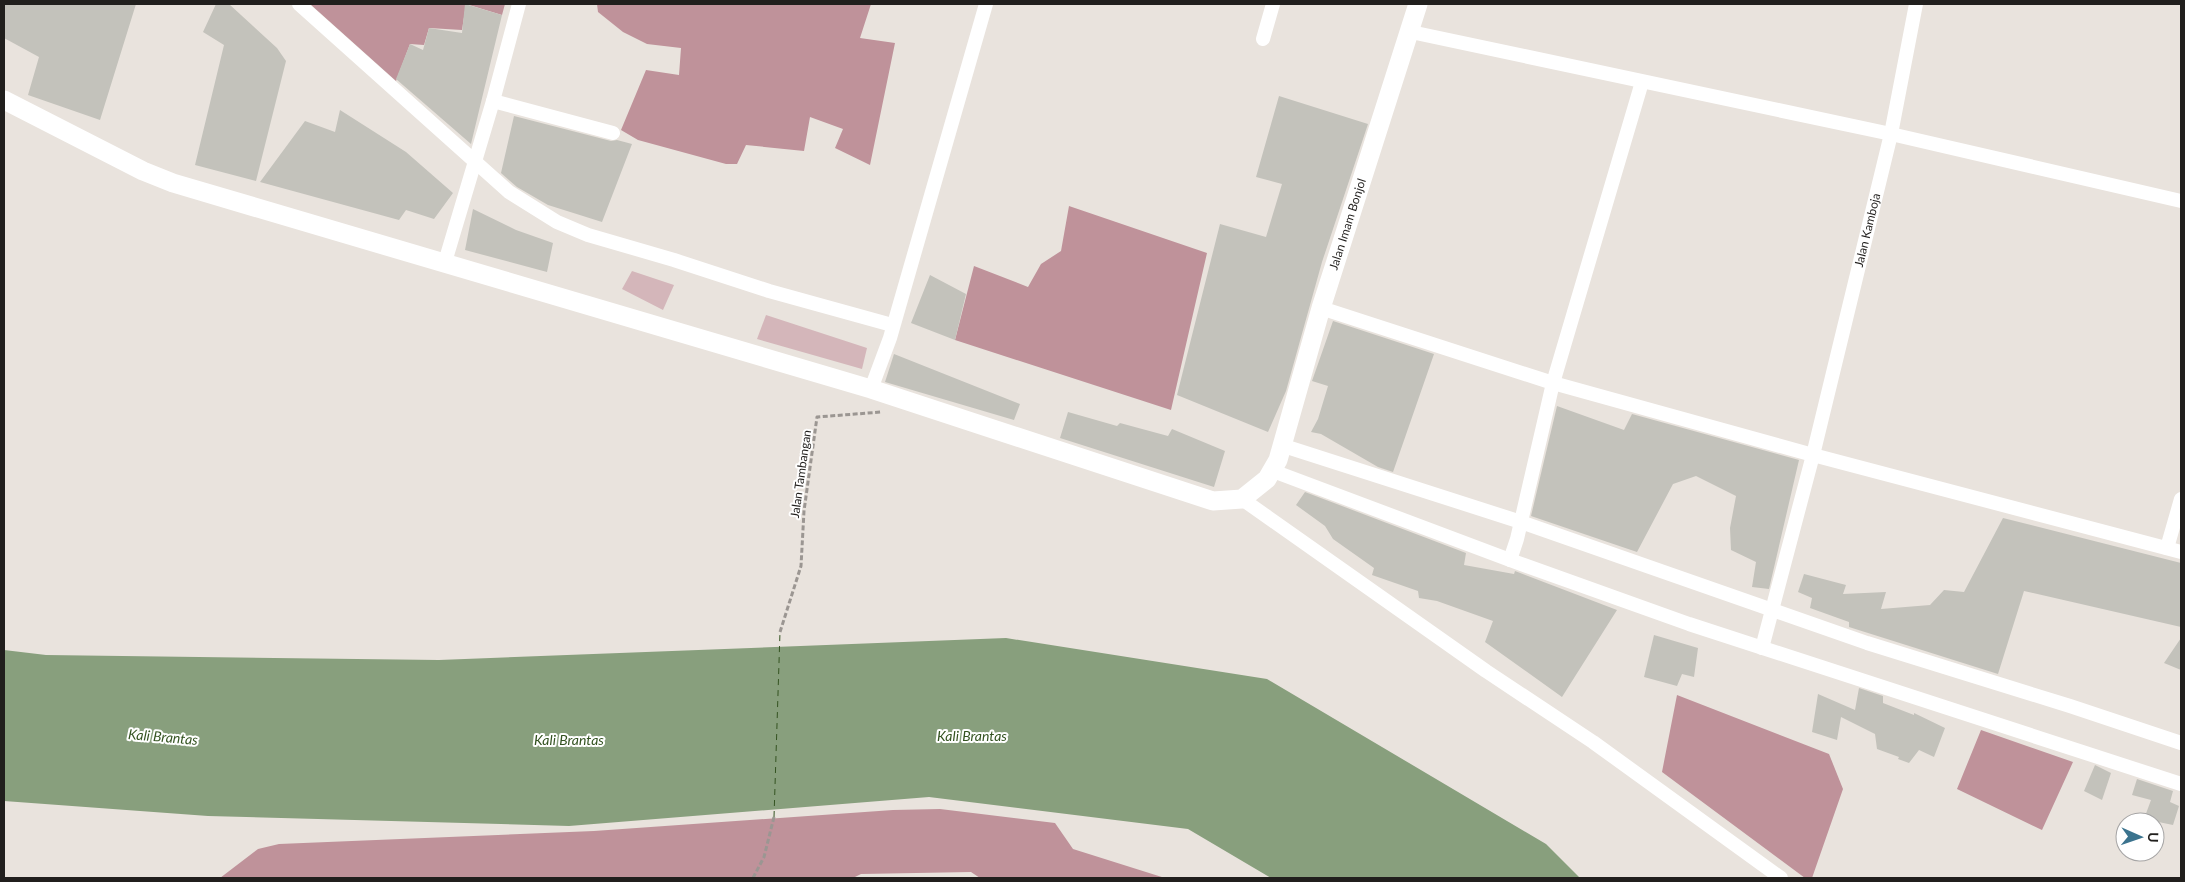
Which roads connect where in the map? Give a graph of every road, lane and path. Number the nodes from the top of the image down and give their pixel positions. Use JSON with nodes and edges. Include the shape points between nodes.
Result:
{"nodes":[{"id":1,"x":299,"y":4,"type":"edge"},
{"id":2,"x":520,"y":4,"type":"edge"},
{"id":3,"x":986,"y":4,"type":"edge"},
{"id":4,"x":1272,"y":4,"type":"edge"},
{"id":5,"x":1418,"y":4,"type":"edge"},
{"id":6,"x":1916,"y":4,"type":"edge"},
{"id":7,"x":1410,"y":32,"type":"junction"},
{"id":8,"x":1263,"y":39,"type":"dead end"},
{"id":9,"x":1642,"y":82,"type":"junction"},
{"id":10,"x":4,"y":100,"type":"edge"},
{"id":11,"x":493,"y":102,"type":"junction"},
{"id":12,"x":613,"y":133,"type":"dead end"},
{"id":13,"x":1891,"y":134,"type":"junction"},
{"id":14,"x":474,"y":163,"type":"junction"},
{"id":15,"x":2181,"y":201,"type":"edge"},
{"id":16,"x":445,"y":262,"type":"junction"},
{"id":17,"x":1321,"y":308,"type":"junction"},
{"id":18,"x":891,"y":332,"type":"junction"},
{"id":19,"x":1553,"y":384,"type":"junction"},
{"id":20,"x":871,"y":389,"type":"junction"},
{"id":21,"x":891,"y":414,"type":"dead end"},
{"id":22,"x":1813,"y":455,"type":"junction"},
{"id":23,"x":1278,"y":459,"type":"junction"},
{"id":24,"x":1242,"y":499,"type":"junction"},
{"id":25,"x":2181,"y":499,"type":"edge"},
{"id":26,"x":1521,"y":522,"type":"junction"},
{"id":27,"x":2167,"y":548,"type":"junction"},
{"id":28,"x":2181,"y":552,"type":"edge"},
{"id":29,"x":1510,"y":560,"type":"junction"},
{"id":30,"x":1773,"y":609,"type":"junction"},
{"id":31,"x":780,"y":632,"type":"dead end"},
{"id":32,"x":1762,"y":648,"type":"junction"},
{"id":33,"x":2181,"y":743,"type":"edge"},
{"id":34,"x":2181,"y":784,"type":"edge"},
{"id":35,"x":774,"y":817,"type":"dead end"},
{"id":36,"x":753,"y":878,"type":"edge"},
{"id":37,"x":1781,"y":878,"type":"edge"}],
"edges":[{"from":1,"to":14,"type":"street"},
{"from":2,"to":11,"type":"street"},
{"from":3,"to":18,"type":"street"},
{"from":4,"to":8,"type":"street"},
{"from":5,"to":7,"type":"main road","name":"Jalan Imam Bonjol"},
{"from":6,"to":13,"type":"street","name":"Jalan Kamboja"},
{"from":7,"to":9,"type":"street"},
{"from":7,"to":17,"type":"main road","name":"Jalan Imam Bonjol"},
{"from":9,"to":13,"type":"street"},
{"from":9,"to":19,"type":"street"},
{"from":10,"to":16,"type":"main road","via":[[173,183]]},
{"from":11,"to":12,"type":"street"},
{"from":11,"to":14,"type":"street"},
{"from":13,"to":15,"type":"street"},
{"from":13,"to":22,"type":"street","name":"Jalan Kamboja"},
{"from":14,"to":16,"type":"street"},
{"from":14,"to":18,"type":"street","via":[[521,201],[588,235]]},
{"from":16,"to":20,"type":"main road"},
{"from":17,"to":19,"type":"street"},
{"from":17,"to":23,"type":"main road","name":"Jalan Imam Bonjol"},
{"from":18,"to":20,"type":"street"},
{"from":19,"to":22,"type":"street"},
{"from":19,"to":26,"type":"street"},
{"from":20,"to":24,"type":"main road","via":[[1212,501]]},
{"from":21,"to":31,"type":"path","name":"Jalan Tambangan","via":[[817,417],[804,511],[801,566]]},
{"from":22,"to":27,"type":"street"},
{"from":22,"to":30,"type":"street","name":"Jalan Kamboja"},
{"from":23,"to":24,"type":"main road","via":[[1260,486]]},
{"from":23,"to":26,"type":"street"},
{"from":23,"to":29,"type":"street"},
{"from":24,"to":37,"type":"street","via":[[1486,671],[1593,742]]},
{"from":25,"to":27,"type":"street"},
{"from":26,"to":29,"type":"street"},
{"from":26,"to":30,"type":"street"},
{"from":27,"to":28,"type":"street"},
{"from":29,"to":32,"type":"street"},
{"from":30,"to":32,"type":"street","name":"Jalan Kamboja"},
{"from":30,"to":33,"type":"street","via":[[1868,644]]},
{"from":32,"to":34,"type":"street"},
{"from":35,"to":36,"type":"path","via":[[764,857]]}]}
